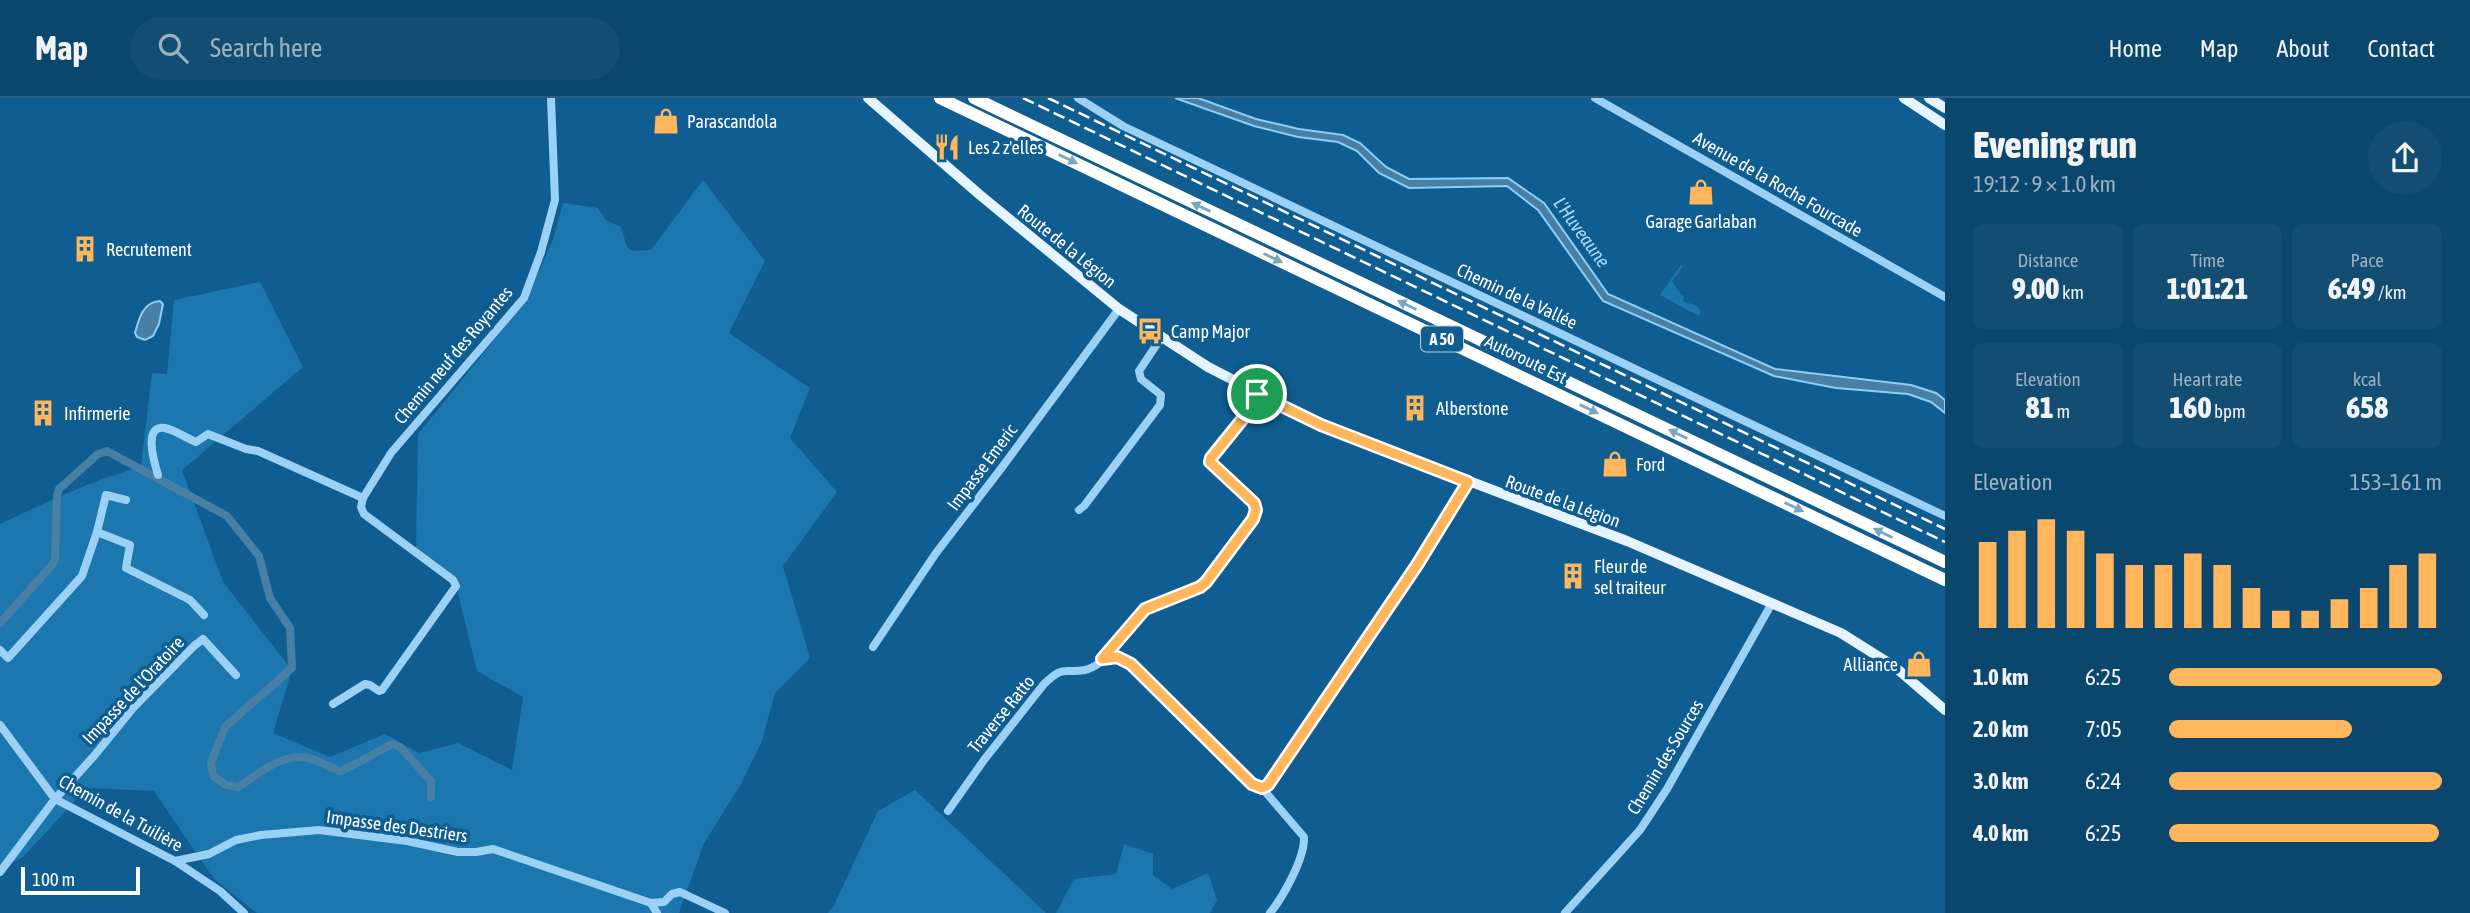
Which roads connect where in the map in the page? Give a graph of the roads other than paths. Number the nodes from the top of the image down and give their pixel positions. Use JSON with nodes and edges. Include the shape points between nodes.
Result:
{"nodes":[{"id":1,"x":551,"y":98,"type":"edge"},
{"id":2,"x":868,"y":98,"type":"edge"},
{"id":3,"x":940,"y":98,"type":"edge"},
{"id":4,"x":1078,"y":98,"type":"edge"},
{"id":5,"x":1595,"y":98,"type":"edge"},
{"id":6,"x":1904,"y":98,"type":"edge"},
{"id":7,"x":1928,"y":98,"type":"edge"},
{"id":8,"x":978,"y":100,"type":"edge"},
{"id":9,"x":1945,"y":108,"type":"edge"},
{"id":10,"x":1923,"y":111,"type":"junction"},
{"id":11,"x":1945,"y":125,"type":"edge"},
{"id":12,"x":1945,"y":297,"type":"edge"},
{"id":13,"x":1119,"y":309,"type":"junction"},
{"id":14,"x":1161,"y":338,"type":"junction"},
{"id":15,"x":1257,"y":394,"type":"junction"},
{"id":16,"x":158,"y":475,"type":"dead end"},
{"id":17,"x":1468,"y":482,"type":"junction"},
{"id":18,"x":363,"y":498,"type":"junction"},
{"id":19,"x":125,"y":500,"type":"dead end"},
{"id":20,"x":1079,"y":510,"type":"dead end"},
{"id":21,"x":1945,"y":516,"type":"edge"},
{"id":22,"x":97,"y":532,"type":"junction"},
{"id":23,"x":1945,"y":562,"type":"edge"},
{"id":24,"x":1945,"y":580,"type":"edge"},
{"id":25,"x":1772,"y":603,"type":"junction"},
{"id":26,"x":204,"y":615,"type":"dead end"},
{"id":27,"x":873,"y":647,"type":"dead end"},
{"id":28,"x":0,"y":650,"type":"edge"},
{"id":29,"x":1102,"y":659,"type":"junction"},
{"id":30,"x":236,"y":675,"type":"dead end"},
{"id":31,"x":333,"y":704,"type":"dead end"},
{"id":32,"x":1945,"y":710,"type":"edge"},
{"id":33,"x":0,"y":725,"type":"edge"},
{"id":34,"x":1262,"y":788,"type":"junction"},
{"id":35,"x":54,"y":799,"type":"junction"},
{"id":36,"x":948,"y":811,"type":"dead end"},
{"id":37,"x":175,"y":861,"type":"junction"},
{"id":38,"x":0,"y":872,"type":"edge"},
{"id":39,"x":651,"y":904,"type":"junction"},
{"id":40,"x":244,"y":913,"type":"edge"},
{"id":41,"x":657,"y":913,"type":"edge"},
{"id":42,"x":725,"y":913,"type":"edge"},
{"id":43,"x":1270,"y":913,"type":"edge"},
{"id":44,"x":1565,"y":913,"type":"edge"}],
"edges":[{"from":1,"to":18,"type":"street","name":"Chemin neuf des Royantes","via":[[555,200],[524,298],[416,421]]},
{"from":2,"to":13,"type":"main road","name":"Route de la Légion"},
{"from":3,"to":24,"type":"highway","name":"Autoroute Est","number":"A 50","one_way":true},
{"from":4,"to":21,"type":"street","name":"Chemin de la Vallée","via":[[1137,133]]},
{"from":5,"to":12,"type":"street","name":"Avenue de la Roche Fourcade"},
{"from":6,"to":10,"type":"main road"},
{"from":7,"to":9,"type":"main road"},
{"from":7,"to":10,"type":"street"},
{"from":23,"to":8,"type":"highway","name":"Autoroute Est","number":"A 50","one_way":true},
{"from":10,"to":11,"type":"main road"},
{"from":13,"to":14,"type":"main road","name":"Route de la Légion"},
{"from":13,"to":27,"type":"street","name":"Impasse Emeric","via":[[936,553]]},
{"from":14,"to":15,"type":"main road","name":"Route de la Légion"},
{"from":14,"to":20,"type":"street","via":[[1139,370],[1141,379],[1160,395],[1160,405]]},
{"from":15,"to":17,"type":"main road","name":"Route de la Légion","via":[[1321,425]]},
{"from":15,"to":29,"type":"street","via":[[1210,462],[1254,503],[1253,519],[1206,582],[1145,609]]},
{"from":16,"to":18,"type":"street","via":[[151,448],[153,434],[164,428],[195,442],[208,435],[257,451]]},
{"from":17,"to":25,"type":"main road","name":"Route de la Légion","via":[[1628,541]]},
{"from":17,"to":34,"type":"street","via":[[1417,565]]},
{"from":18,"to":31,"type":"street","via":[[360,507],[364,514],[456,586],[382,690],[365,684]]},
{"from":19,"to":22,"type":"street","via":[[106,495]]},
{"from":22,"to":26,"type":"street","via":[[130,545],[126,568],[190,600]]},
{"from":22,"to":28,"type":"street","via":[[82,576],[8,658]]},
{"from":25,"to":32,"type":"main road","name":"Route de la Légion","via":[[1879,657]]},
{"from":25,"to":44,"type":"street","name":"Chemin des Sources","via":[[1640,830]]},
{"from":29,"to":34,"type":"street","via":[[1117,657],[1131,664],[1252,784]]},
{"from":29,"to":36,"type":"street","name":"Traverse Ratto","via":[[1088,669],[1060,670],[1044,684]]},
{"from":30,"to":35,"type":"street","name":"Impasse de l'Oratoire","via":[[203,639]]},
{"from":33,"to":35,"type":"street","name":"Chemin de la Tuilière"},
{"from":34,"to":43,"type":"street","via":[[1304,837],[1301,854]]},
{"from":35,"to":37,"type":"street","name":"Chemin de la Tuilière"},
{"from":35,"to":38,"type":"street"},
{"from":37,"to":39,"type":"street","name":"Impasse des Destriers","via":[[209,854],[236,840],[319,830],[458,852],[493,849]]},
{"from":37,"to":40,"type":"street","name":"Chemin de la Tuilière"},
{"from":39,"to":41,"type":"street"},
{"from":39,"to":42,"type":"street","via":[[680,892]]}]}
